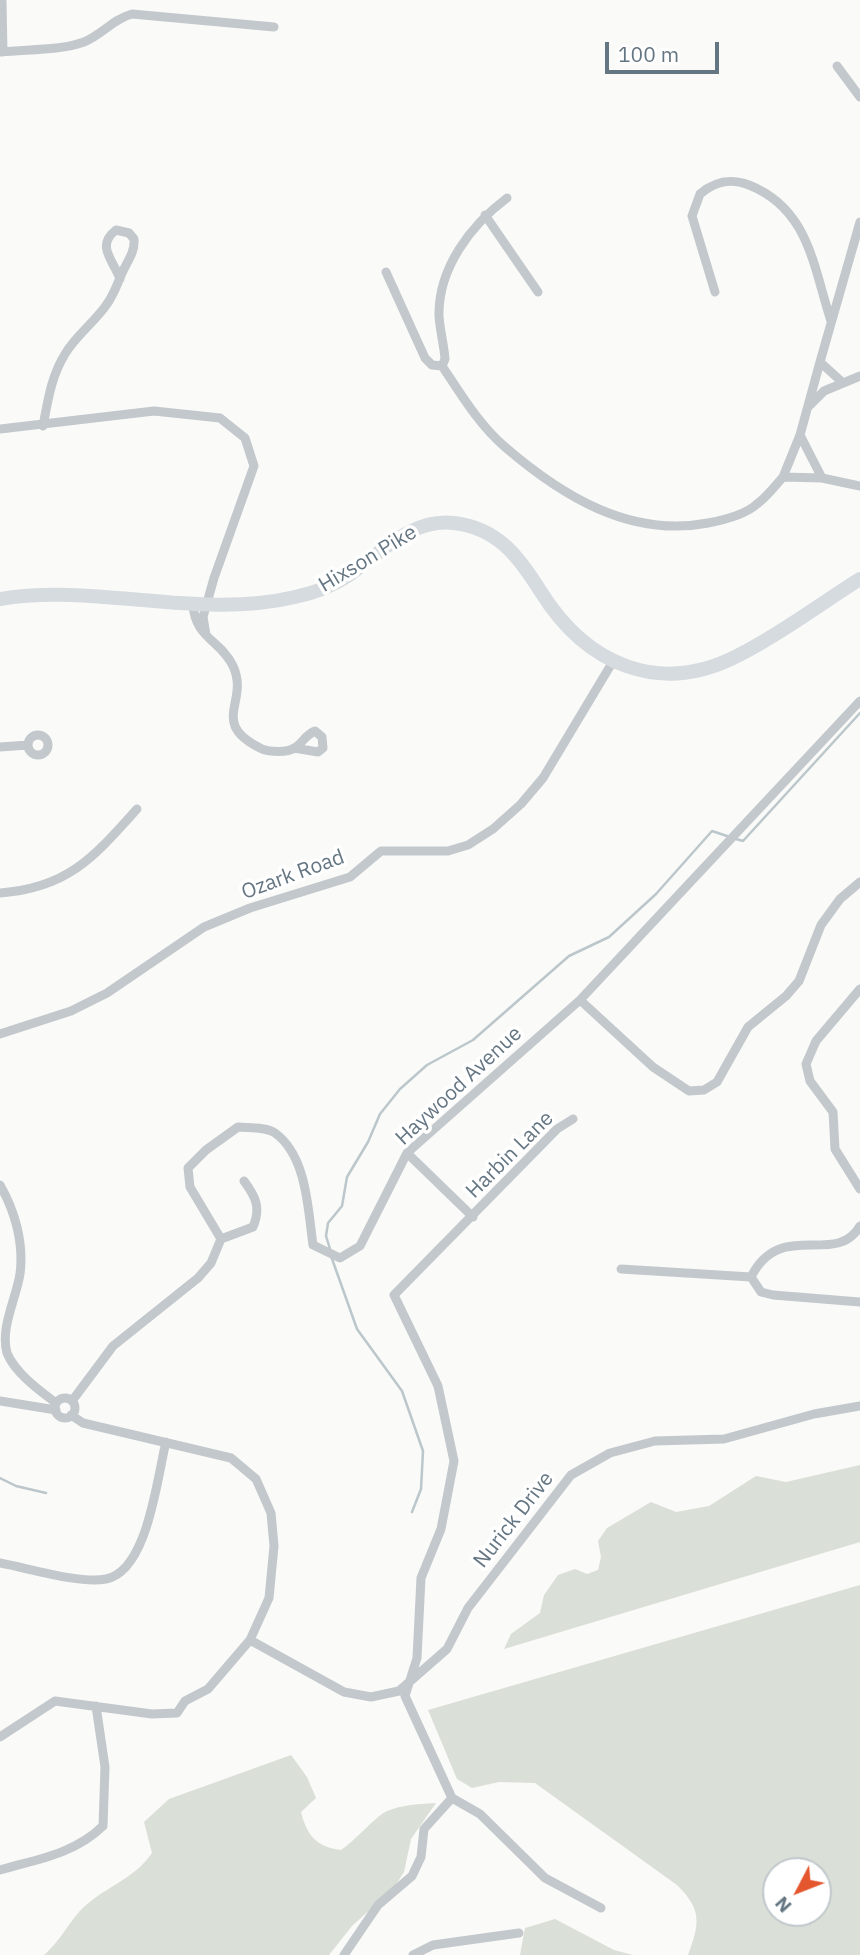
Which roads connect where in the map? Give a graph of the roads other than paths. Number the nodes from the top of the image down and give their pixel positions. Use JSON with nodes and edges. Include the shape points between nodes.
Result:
{"nodes":[{"id":1,"x":2,"y":0,"type":"edge"},
{"id":2,"x":274,"y":27,"type":"dead end"},
{"id":3,"x":2,"y":52,"type":"edge"},
{"id":4,"x":837,"y":66,"type":"dead end"},
{"id":5,"x":860,"y":97,"type":"edge"},
{"id":6,"x":508,"y":198,"type":"dead end"},
{"id":7,"x":485,"y":215,"type":"junction"},
{"id":8,"x":860,"y":222,"type":"edge"},
{"id":9,"x":386,"y":272,"type":"dead end"},
{"id":10,"x":120,"y":279,"type":"junction"},
{"id":11,"x":538,"y":292,"type":"dead end"},
{"id":12,"x":715,"y":292,"type":"dead end"},
{"id":13,"x":831,"y":321,"type":"junction"},
{"id":14,"x":820,"y":362,"type":"junction"},
{"id":15,"x":442,"y":366,"type":"junction"},
{"id":16,"x":860,"y":376,"type":"edge"},
{"id":17,"x":842,"y":382,"type":"junction"},
{"id":18,"x":808,"y":407,"type":"junction"},
{"id":19,"x":43,"y":426,"type":"junction"},
{"id":20,"x":0,"y":429,"type":"edge"},
{"id":21,"x":800,"y":435,"type":"junction"},
{"id":22,"x":783,"y":477,"type":"junction"},
{"id":23,"x":822,"y":478,"type":"junction"},
{"id":24,"x":860,"y":486,"type":"edge"},
{"id":25,"x":860,"y":579,"type":"edge"},
{"id":26,"x":0,"y":599,"type":"edge"},
{"id":27,"x":200,"y":604,"type":"junction"},
{"id":28,"x":612,"y":663,"type":"junction"},
{"id":29,"x":860,"y":701,"type":"edge"},
{"id":30,"x":28,"y":745,"type":"dead end"},
{"id":31,"x":0,"y":747,"type":"edge"},
{"id":32,"x":294,"y":748,"type":"dead end"},
{"id":33,"x":137,"y":809,"type":"dead end"},
{"id":34,"x":860,"y":882,"type":"edge"},
{"id":35,"x":0,"y":893,"type":"edge"},
{"id":36,"x":860,"y":989,"type":"edge"},
{"id":37,"x":580,"y":1000,"type":"junction"},
{"id":38,"x":0,"y":1034,"type":"edge"},
{"id":39,"x":573,"y":1119,"type":"dead end"},
{"id":40,"x":407,"y":1153,"type":"junction"},
{"id":41,"x":244,"y":1181,"type":"dead end"},
{"id":42,"x":0,"y":1185,"type":"edge"},
{"id":43,"x":860,"y":1189,"type":"edge"},
{"id":44,"x":473,"y":1217,"type":"junction"},
{"id":45,"x":860,"y":1226,"type":"edge"},
{"id":46,"x":221,"y":1239,"type":"junction"},
{"id":47,"x":621,"y":1269,"type":"dead end"},
{"id":48,"x":751,"y":1278,"type":"junction"},
{"id":49,"x":859,"y":1301,"type":"edge"},
{"id":50,"x":0,"y":1401,"type":"edge"},
{"id":51,"x":72,"y":1401,"type":"junction"},
{"id":52,"x":860,"y":1406,"type":"edge"},
{"id":53,"x":56,"y":1407,"type":"junction"},
{"id":54,"x":71,"y":1415,"type":"junction"},
{"id":55,"x":166,"y":1442,"type":"junction"},
{"id":56,"x":0,"y":1563,"type":"edge"},
{"id":57,"x":250,"y":1640,"type":"junction"},
{"id":58,"x":408,"y":1685,"type":"junction"},
{"id":59,"x":96,"y":1706,"type":"junction"},
{"id":60,"x":0,"y":1737,"type":"edge"},
{"id":61,"x":452,"y":1798,"type":"junction"},
{"id":62,"x":0,"y":1870,"type":"edge"},
{"id":63,"x":601,"y":1908,"type":"dead end"},
{"id":64,"x":519,"y":1933,"type":"dead end"},
{"id":65,"x":344,"y":1955,"type":"edge"},
{"id":66,"x":413,"y":1955,"type":"edge"}],
"edges":[{"from":1,"to":3,"type":"street"},
{"from":2,"to":3,"type":"street","via":[[132,14],[117,18],[94,37],[74,45]]},
{"from":4,"to":5,"type":"street"},
{"from":6,"to":7,"type":"street"},
{"from":7,"to":11,"type":"street"},
{"from":7,"to":15,"type":"street","via":[[457,252],[440,302]]},
{"from":8,"to":13,"type":"street"},
{"from":9,"to":15,"type":"street","via":[[419,348],[432,365]]},
{"from":10,"to":10,"type":"street","via":[[133,253],[134,239],[116,230],[106,243],[106,252]]},
{"from":10,"to":19,"type":"street","via":[[107,304],[61,359]]},
{"from":12,"to":13,"type":"street","via":[[692,216],[699,194],[720,181],[731,181],[762,191],[795,218]]},
{"from":13,"to":14,"type":"street"},
{"from":14,"to":17,"type":"street"},
{"from":14,"to":18,"type":"street"},
{"from":15,"to":22,"type":"street","via":[[482,424],[504,446],[592,508],[622,519],[676,527],[715,522],[755,506]]},
{"from":16,"to":17,"type":"street"},
{"from":17,"to":18,"type":"street"},
{"from":18,"to":21,"type":"street"},
{"from":19,"to":20,"type":"street"},
{"from":19,"to":27,"type":"street","via":[[126,413],[179,412],[220,418],[245,438],[254,466]]},
{"from":21,"to":22,"type":"street"},
{"from":21,"to":23,"type":"street"},
{"from":22,"to":23,"type":"street"},
{"from":23,"to":24,"type":"street"},
{"from":25,"to":28,"type":"main road","name":"Hixson Pike","via":[[739,656],[706,669],[663,673]]},
{"from":26,"to":27,"type":"main road","name":"Hixson Pike","via":[[56,594]]},
{"from":27,"to":28,"type":"main road","name":"Hixson Pike","via":[[267,603],[308,594],[347,577],[403,535],[439,522],[454,523],[484,529],[504,542],[557,617]]},
{"from":27,"to":32,"type":"street","via":[[206,635],[234,668],[231,716],[241,737],[267,751]]},
{"from":28,"to":38,"type":"street","name":"Ozark Road","via":[[542,778],[521,804],[468,845],[448,851],[381,851],[350,877],[250,908],[204,928],[107,993],[71,1011]]},
{"from":29,"to":37,"type":"street","name":"Haywood Avenue"},
{"from":30,"to":31,"type":"street"},
{"from":33,"to":35,"type":"street","via":[[86,862],[63,878],[24,891]]},
{"from":34,"to":37,"type":"street","via":[[821,925],[799,981],[748,1027],[723,1073],[704,1090],[689,1091],[653,1067]]},
{"from":36,"to":43,"type":"street","via":[[816,1041],[806,1064],[810,1081],[833,1112],[835,1149]]},
{"from":37,"to":40,"type":"street","name":"Haywood Avenue"},
{"from":39,"to":44,"type":"street","name":"Harbin Lane","via":[[557,1129]]},
{"from":40,"to":44,"type":"street"},
{"from":40,"to":46,"type":"street","name":"Haywood Avenue","via":[[360,1246],[340,1258],[313,1245],[294,1153],[274,1132],[238,1127],[188,1168],[190,1186]]},
{"from":41,"to":46,"type":"street","via":[[256,1197],[258,1215],[253,1227]]},
{"from":42,"to":53,"type":"street","via":[[16,1218],[19,1245],[20,1273],[5,1344],[8,1356]]},
{"from":44,"to":58,"type":"street","name":"Harbin Lane","via":[[394,1295],[438,1386],[454,1461],[441,1529],[421,1578],[417,1658]]},
{"from":45,"to":48,"type":"street","via":[[839,1244],[772,1251],[760,1259]]},
{"from":46,"to":51,"type":"street","via":[[211,1263],[198,1278],[113,1346]]},
{"from":47,"to":48,"type":"street"},
{"from":48,"to":49,"type":"street","via":[[761,1292],[773,1295]]},
{"from":50,"to":53,"type":"street"},
{"from":51,"to":53,"type":"street","via":[[63,1398]]},
{"from":51,"to":54,"type":"street","via":[[75,1410]]},
{"from":52,"to":58,"type":"street","name":"Nurick Drive","via":[[724,1439],[655,1441],[610,1453],[571,1475],[468,1608],[447,1649]]},
{"from":53,"to":54,"type":"street","via":[[62,1417]]},
{"from":54,"to":55,"type":"street","via":[[83,1423]]},
{"from":55,"to":56,"type":"street","via":[[141,1548],[123,1571],[106,1579]]},
{"from":55,"to":57,"type":"street","via":[[231,1458],[257,1479],[271,1513],[274,1546],[269,1598]]},
{"from":57,"to":58,"type":"street","name":"Nurick Drive","via":[[344,1692],[371,1697]]},
{"from":57,"to":59,"type":"street","via":[[208,1689],[185,1701],[177,1713]]},
{"from":58,"to":61,"type":"street","via":[[406,1702]]},
{"from":59,"to":60,"type":"street","via":[[55,1701]]},
{"from":59,"to":62,"type":"street","via":[[106,1767],[103,1826],[71,1849]]},
{"from":61,"to":63,"type":"street","via":[[480,1814],[545,1878]]},
{"from":61,"to":65,"type":"street","via":[[424,1829],[421,1857],[412,1876],[378,1905]]},
{"from":64,"to":66,"type":"street","via":[[433,1945]]}]}
